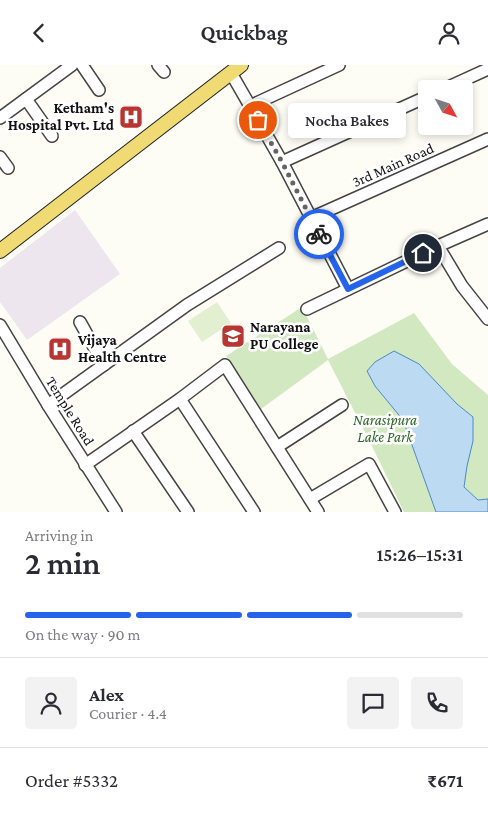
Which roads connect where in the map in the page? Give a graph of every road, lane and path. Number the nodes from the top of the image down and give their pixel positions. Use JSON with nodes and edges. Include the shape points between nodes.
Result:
{"nodes":[{"id":1,"x":72,"y":65,"type":"edge"},
{"id":2,"x":82,"y":65,"type":"edge"},
{"id":3,"x":339,"y":65,"type":"edge"},
{"id":4,"x":236,"y":68,"type":"edge"},
{"id":5,"x":488,"y":69,"type":"edge"},
{"id":6,"x":464,"y":80,"type":"edge"},
{"id":7,"x":99,"y":90,"type":"dead end"},
{"id":8,"x":26,"y":99,"type":"junction"},
{"id":9,"x":418,"y":101,"type":"edge"},
{"id":10,"x":250,"y":107,"type":"junction"},
{"id":11,"x":2,"y":112,"type":"edge"},
{"id":12,"x":52,"y":136,"type":"dead end"},
{"id":13,"x":488,"y":139,"type":"edge"},
{"id":14,"x":0,"y":157,"type":"edge"},
{"id":15,"x":282,"y":162,"type":"junction"},
{"id":16,"x":8,"y":168,"type":"dead end"},
{"id":17,"x":311,"y":218,"type":"junction"},
{"id":18,"x":488,"y":224,"type":"edge"},
{"id":19,"x":438,"y":246,"type":"junction"},
{"id":20,"x":279,"y":248,"type":"dead end"},
{"id":21,"x":0,"y":251,"type":"edge"},
{"id":22,"x":348,"y":289,"type":"junction"},
{"id":23,"x":307,"y":309,"type":"dead end"},
{"id":24,"x":488,"y":319,"type":"edge"},
{"id":25,"x":80,"y":322,"type":"dead end"},
{"id":26,"x":0,"y":325,"type":"edge"},
{"id":27,"x":104,"y":365,"type":"junction"},
{"id":28,"x":180,"y":399,"type":"junction"},
{"id":29,"x":48,"y":405,"type":"junction"},
{"id":30,"x":342,"y":405,"type":"dead end"},
{"id":31,"x":133,"y":431,"type":"junction"},
{"id":32,"x":277,"y":447,"type":"junction"},
{"id":33,"x":86,"y":465,"type":"junction"},
{"id":34,"x":310,"y":499,"type":"junction"},
{"id":35,"x":116,"y":512,"type":"edge"},
{"id":36,"x":188,"y":512,"type":"edge"},
{"id":37,"x":254,"y":512,"type":"edge"},
{"id":38,"x":318,"y":512,"type":"edge"},
{"id":39,"x":395,"y":512,"type":"edge"}],
"edges":[{"from":1,"to":8,"type":"street"},
{"from":2,"to":7,"type":"street"},
{"from":3,"to":10,"type":"street"},
{"from":4,"to":10,"type":"street"},
{"from":4,"to":21,"type":"main road"},
{"from":5,"to":6,"type":"street"},
{"from":8,"to":11,"type":"street"},
{"from":8,"to":12,"type":"street"},
{"from":9,"to":15,"type":"street"},
{"from":10,"to":15,"type":"street"},
{"from":13,"to":17,"type":"street","name":"3rd Main Road"},
{"from":14,"to":16,"type":"street"},
{"from":15,"to":17,"type":"street"},
{"from":17,"to":22,"type":"street"},
{"from":18,"to":19,"type":"street"},
{"from":19,"to":22,"type":"street"},
{"from":19,"to":24,"type":"street","via":[[462,286]]},
{"from":20,"to":27,"type":"street","via":[[187,305]]},
{"from":22,"to":23,"type":"street"},
{"from":25,"to":27,"type":"street"},
{"from":26,"to":29,"type":"street","name":"Temple Road"},
{"from":27,"to":29,"type":"street"},
{"from":28,"to":31,"type":"street"},
{"from":28,"to":32,"type":"street","via":[[225,365]]},
{"from":28,"to":37,"type":"street"},
{"from":29,"to":33,"type":"street","name":"Temple Road"},
{"from":30,"to":32,"type":"street"},
{"from":31,"to":33,"type":"street"},
{"from":31,"to":36,"type":"street"},
{"from":32,"to":34,"type":"street"},
{"from":33,"to":35,"type":"street","name":"Temple Road"},
{"from":34,"to":38,"type":"street"},
{"from":34,"to":39,"type":"street","via":[[370,464]]}]}
